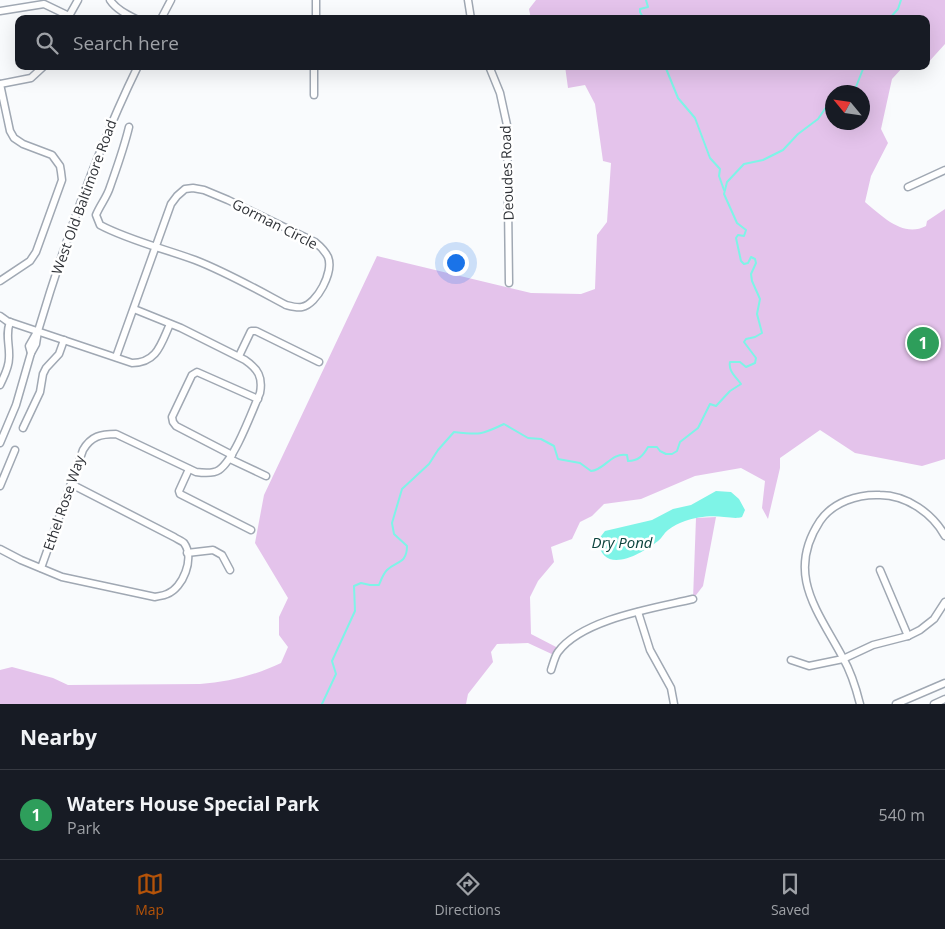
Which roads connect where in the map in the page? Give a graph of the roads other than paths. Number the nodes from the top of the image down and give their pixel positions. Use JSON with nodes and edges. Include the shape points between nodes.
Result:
{"nodes":[{"id":1,"x":78,"y":0,"type":"edge"},
{"id":2,"x":110,"y":0,"type":"edge"},
{"id":3,"x":171,"y":0,"type":"edge"},
{"id":4,"x":316,"y":0,"type":"edge"},
{"id":5,"x":468,"y":0,"type":"edge"},
{"id":6,"x":0,"y":12,"type":"edge"},
{"id":7,"x":63,"y":15,"type":"edge"},
{"id":8,"x":70,"y":15,"type":"edge"},
{"id":9,"x":129,"y":15,"type":"edge"},
{"id":10,"x":163,"y":15,"type":"edge"},
{"id":11,"x":316,"y":15,"type":"edge"},
{"id":12,"x":470,"y":15,"type":"edge"},
{"id":13,"x":40,"y":70,"type":"edge"},
{"id":14,"x":136,"y":70,"type":"edge"},
{"id":15,"x":314,"y":70,"type":"edge"},
{"id":16,"x":490,"y":70,"type":"edge"},
{"id":17,"x":0,"y":84,"type":"edge"},
{"id":18,"x":314,"y":95,"type":"dead end"},
{"id":19,"x":129,"y":127,"type":"dead end"},
{"id":20,"x":945,"y":170,"type":"edge"},
{"id":21,"x":908,"y":187,"type":"dead end"},
{"id":22,"x":156,"y":246,"type":"junction"},
{"id":23,"x":0,"y":281,"type":"edge"},
{"id":24,"x":510,"y":283,"type":"dead end"},
{"id":25,"x":134,"y":310,"type":"junction"},
{"id":26,"x":0,"y":316,"type":"edge"},
{"id":27,"x":10,"y":322,"type":"junction"},
{"id":28,"x":170,"y":324,"type":"junction"},
{"id":29,"x":38,"y":331,"type":"junction"},
{"id":30,"x":64,"y":340,"type":"junction"},
{"id":31,"x":239,"y":356,"type":"junction"},
{"id":32,"x":116,"y":357,"type":"junction"},
{"id":33,"x":319,"y":362,"type":"dead end"},
{"id":34,"x":0,"y":385,"type":"edge"},
{"id":35,"x":258,"y":399,"type":"junction"},
{"id":36,"x":23,"y":428,"type":"dead end"},
{"id":37,"x":0,"y":443,"type":"edge"},
{"id":38,"x":16,"y":450,"type":"dead end"},
{"id":39,"x":231,"y":457,"type":"junction"},
{"id":40,"x":189,"y":469,"type":"junction"},
{"id":41,"x":266,"y":476,"type":"dead end"},
{"id":42,"x":71,"y":484,"type":"junction"},
{"id":43,"x":0,"y":486,"type":"edge"},
{"id":44,"x":251,"y":530,"type":"dead end"},
{"id":45,"x":945,"y":536,"type":"edge"},
{"id":46,"x":0,"y":549,"type":"edge"},
{"id":47,"x":187,"y":553,"type":"junction"},
{"id":48,"x":41,"y":568,"type":"junction"},
{"id":49,"x":230,"y":570,"type":"dead end"},
{"id":50,"x":880,"y":570,"type":"dead end"},
{"id":51,"x":693,"y":599,"type":"dead end"},
{"id":52,"x":945,"y":602,"type":"edge"},
{"id":53,"x":638,"y":612,"type":"junction"},
{"id":54,"x":908,"y":636,"type":"junction"},
{"id":55,"x":843,"y":659,"type":"junction"},
{"id":56,"x":791,"y":660,"type":"dead end"},
{"id":57,"x":551,"y":670,"type":"dead end"},
{"id":58,"x":945,"y":684,"type":"edge"},
{"id":59,"x":945,"y":699,"type":"edge"},
{"id":60,"x":674,"y":704,"type":"edge"},
{"id":61,"x":860,"y":704,"type":"edge"},
{"id":62,"x":896,"y":704,"type":"edge"},
{"id":63,"x":934,"y":704,"type":"edge"}],
"edges":[{"from":1,"to":8,"type":"street"},
{"from":2,"to":9,"type":"street"},
{"from":3,"to":10,"type":"street"},
{"from":4,"to":11,"type":"street"},
{"from":5,"to":12,"type":"street"},
{"from":6,"to":7,"type":"street","via":[[44,4]]},
{"from":13,"to":17,"type":"street","via":[[31,78]]},
{"from":14,"to":29,"type":"street","name":"West Old Baltimore Road","via":[[76,211]]},
{"from":15,"to":18,"type":"street"},
{"from":16,"to":24,"type":"street","name":"Deoudes Road","via":[[500,93],[507,125]]},
{"from":17,"to":23,"type":"street","via":[[14,138],[52,155],[60,166],[62,180],[36,252],[30,261]]},
{"from":19,"to":22,"type":"street","via":[[110,188],[96,215],[97,221],[104,228]]},
{"from":20,"to":21,"type":"street"},
{"from":22,"to":22,"type":"street","name":"Gorman Circle","via":[[171,204],[185,189],[193,188],[228,200],[315,242],[328,258],[329,269],[317,297],[301,307],[292,306]]},
{"from":22,"to":25,"type":"street","name":"Gorman Circle"},
{"from":25,"to":28,"type":"street","name":"Ethel Rose Way"},
{"from":25,"to":32,"type":"street","name":"Gorman Circle"},
{"from":26,"to":27,"type":"street"},
{"from":27,"to":29,"type":"street"},
{"from":27,"to":34,"type":"street","via":[[7,330],[8,369]]},
{"from":28,"to":31,"type":"street","name":"Ethel Rose Way"},
{"from":28,"to":32,"type":"street","via":[[157,353],[150,359],[132,363]]},
{"from":29,"to":30,"type":"street"},
{"from":29,"to":37,"type":"street","name":"West Old Baltimore Road","via":[[29,346],[16,405]]},
{"from":30,"to":32,"type":"street"},
{"from":30,"to":36,"type":"street","via":[[59,354],[43,374],[40,392]]},
{"from":31,"to":33,"type":"street","via":[[251,331],[256,331]]},
{"from":31,"to":35,"type":"street","name":"Ethel Rose Way","via":[[260,374],[262,383]]},
{"from":35,"to":39,"type":"street","name":"Ethel Rose Way"},
{"from":35,"to":39,"type":"street","via":[[197,372],[192,375],[172,417],[176,426]]},
{"from":38,"to":43,"type":"street"},
{"from":39,"to":40,"type":"street","name":"Ethel Rose Way","via":[[218,471],[206,474]]},
{"from":39,"to":41,"type":"street"},
{"from":40,"to":42,"type":"street","name":"Ethel Rose Way","via":[[116,434],[103,434],[88,442],[82,450]]},
{"from":40,"to":44,"type":"street","via":[[180,494]]},
{"from":42,"to":47,"type":"street","via":[[174,537],[184,544]]},
{"from":42,"to":48,"type":"street","name":"Ethel Rose Way"},
{"from":45,"to":55,"type":"street","via":[[921,509],[882,494],[844,501],[825,514],[811,535],[805,578],[816,613]]},
{"from":46,"to":48,"type":"street"},
{"from":47,"to":48,"type":"street","via":[[188,566],[177,587],[155,597],[62,577]]},
{"from":47,"to":49,"type":"street","via":[[213,550],[222,555]]},
{"from":50,"to":54,"type":"street"},
{"from":51,"to":53,"type":"street"},
{"from":52,"to":54,"type":"street","via":[[934,619]]},
{"from":53,"to":57,"type":"street","via":[[603,622],[575,635],[557,652]]},
{"from":53,"to":60,"type":"street","via":[[650,650],[671,688]]},
{"from":54,"to":55,"type":"street","via":[[873,645]]},
{"from":55,"to":56,"type":"street","via":[[809,666]]},
{"from":55,"to":61,"type":"street"},
{"from":58,"to":62,"type":"street"},
{"from":59,"to":63,"type":"street"}]}
